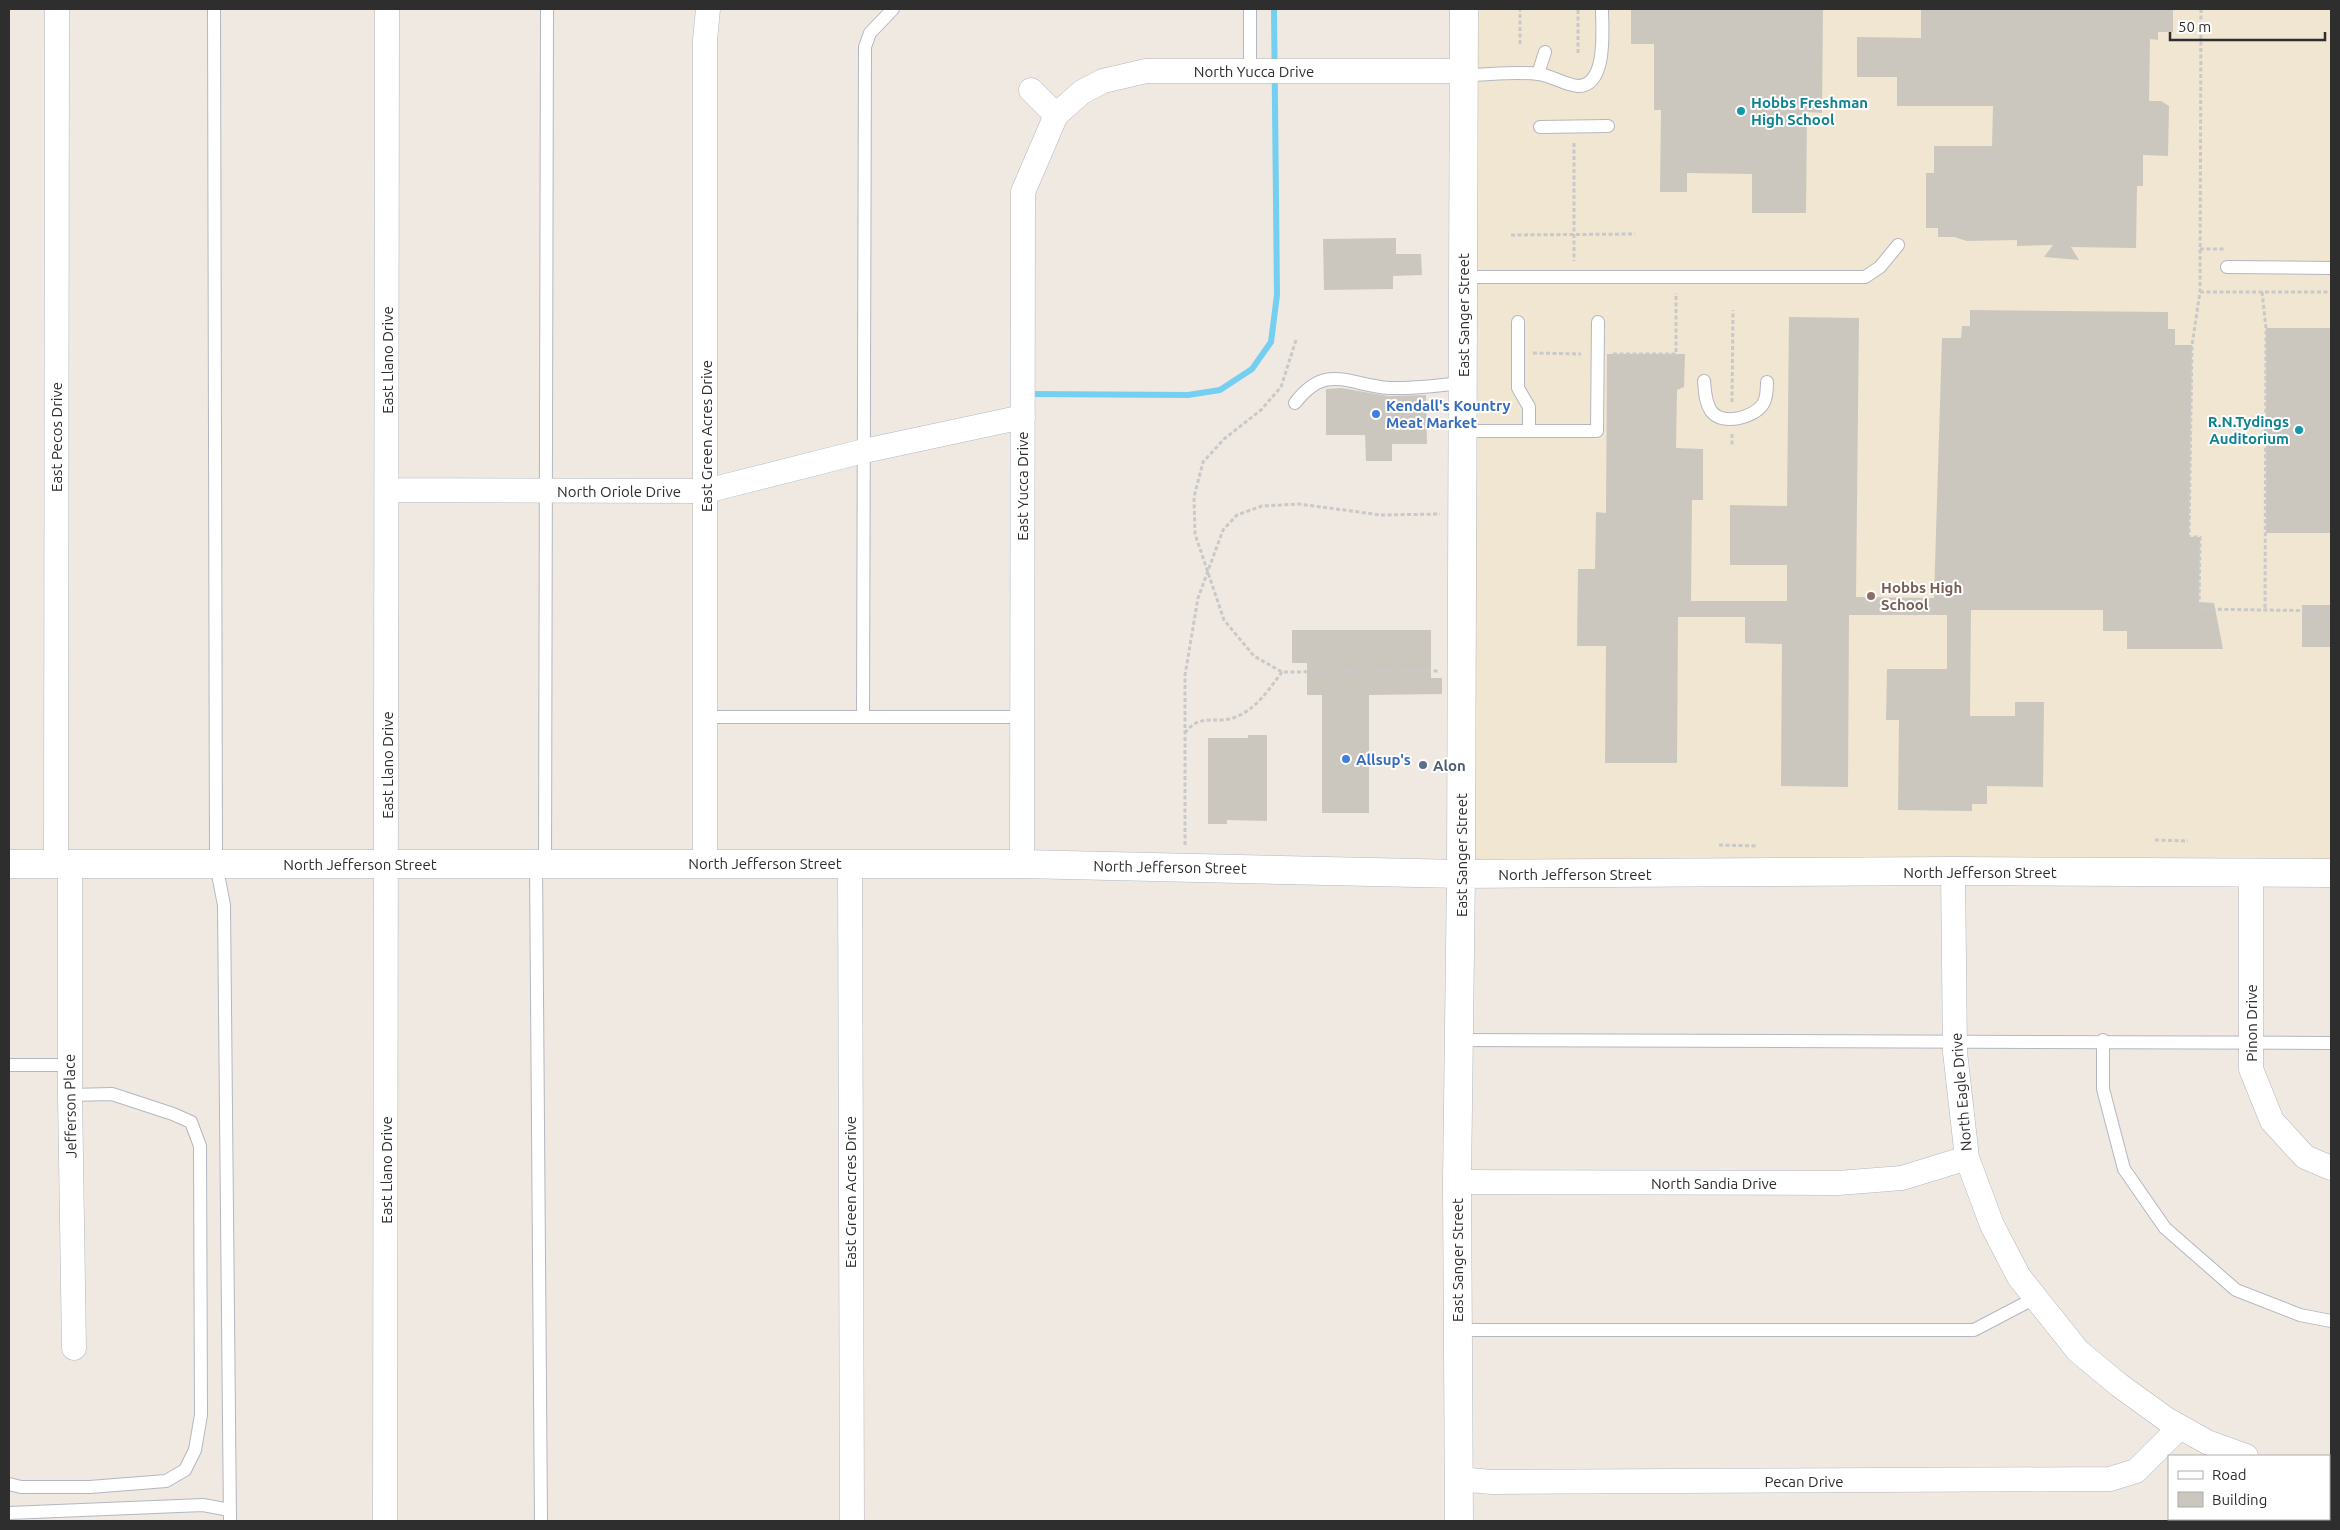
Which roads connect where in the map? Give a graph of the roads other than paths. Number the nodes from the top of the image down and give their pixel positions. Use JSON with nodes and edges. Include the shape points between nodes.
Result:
{"nodes":[{"id":1,"x":57,"y":9,"type":"edge"},
{"id":2,"x":214,"y":9,"type":"edge"},
{"id":3,"x":387,"y":9,"type":"edge"},
{"id":4,"x":547,"y":9,"type":"edge"},
{"id":5,"x":708,"y":9,"type":"edge"},
{"id":6,"x":893,"y":9,"type":"edge"},
{"id":7,"x":1250,"y":9,"type":"edge"},
{"id":8,"x":1464,"y":9,"type":"edge"},
{"id":9,"x":1602,"y":9,"type":"edge"},
{"id":10,"x":1545,"y":52,"type":"dead end"},
{"id":11,"x":1268,"y":71,"type":"junction"},
{"id":12,"x":1464,"y":73,"type":"junction"},
{"id":13,"x":1538,"y":74,"type":"junction"},
{"id":14,"x":1031,"y":90,"type":"dead end"},
{"id":15,"x":1056,"y":115,"type":"junction"},
{"id":16,"x":1608,"y":126,"type":"dead end"},
{"id":17,"x":1540,"y":127,"type":"dead end"},
{"id":18,"x":1898,"y":245,"type":"dead end"},
{"id":19,"x":2227,"y":267,"type":"dead end"},
{"id":20,"x":2331,"y":268,"type":"edge"},
{"id":21,"x":1463,"y":277,"type":"junction"},
{"id":22,"x":1518,"y":322,"type":"dead end"},
{"id":23,"x":1598,"y":322,"type":"dead end"},
{"id":24,"x":1704,"y":380,"type":"dead end"},
{"id":25,"x":1767,"y":382,"type":"dead end"},
{"id":26,"x":1463,"y":383,"type":"junction"},
{"id":27,"x":1295,"y":404,"type":"dead end"},
{"id":28,"x":1022,"y":417,"type":"junction"},
{"id":29,"x":1463,"y":431,"type":"junction"},
{"id":30,"x":1529,"y":431,"type":"junction"},
{"id":31,"x":864,"y":451,"type":"junction"},
{"id":32,"x":387,"y":490,"type":"junction"},
{"id":33,"x":545,"y":491,"type":"junction"},
{"id":34,"x":706,"y":491,"type":"junction"},
{"id":35,"x":706,"y":717,"type":"junction"},
{"id":36,"x":863,"y":717,"type":"junction"},
{"id":37,"x":1022,"y":717,"type":"junction"},
{"id":38,"x":540,"y":863,"type":"junction"},
{"id":39,"x":705,"y":863,"type":"junction"},
{"id":40,"x":850,"y":863,"type":"junction"},
{"id":41,"x":9,"y":864,"type":"edge"},
{"id":42,"x":63,"y":864,"type":"junction"},
{"id":43,"x":216,"y":864,"type":"junction"},
{"id":44,"x":387,"y":864,"type":"junction"},
{"id":45,"x":1022,"y":864,"type":"junction"},
{"id":46,"x":1953,"y":871,"type":"junction"},
{"id":47,"x":2251,"y":873,"type":"junction"},
{"id":48,"x":1461,"y":874,"type":"junction"},
{"id":49,"x":2331,"y":874,"type":"edge"},
{"id":50,"x":1459,"y":1040,"type":"junction"},
{"id":51,"x":2104,"y":1040,"type":"junction"},
{"id":52,"x":2251,"y":1042,"type":"junction"},
{"id":53,"x":1955,"y":1043,"type":"junction"},
{"id":54,"x":2331,"y":1043,"type":"edge"},
{"id":55,"x":9,"y":1065,"type":"edge"},
{"id":56,"x":70,"y":1065,"type":"junction"},
{"id":57,"x":70,"y":1095,"type":"junction"},
{"id":58,"x":1967,"y":1158,"type":"junction"},
{"id":59,"x":2331,"y":1168,"type":"edge"},
{"id":60,"x":1457,"y":1182,"type":"junction"},
{"id":61,"x":2035,"y":1298,"type":"junction"},
{"id":62,"x":2331,"y":1321,"type":"edge"},
{"id":63,"x":1457,"y":1330,"type":"junction"},
{"id":64,"x":74,"y":1348,"type":"dead end"},
{"id":65,"x":2180,"y":1427,"type":"junction"},
{"id":66,"x":2243,"y":1455,"type":"edge"},
{"id":67,"x":1458,"y":1479,"type":"junction"},
{"id":68,"x":9,"y":1484,"type":"edge"},
{"id":69,"x":9,"y":1513,"type":"edge"},
{"id":70,"x":230,"y":1516,"type":"edge"},
{"id":71,"x":385,"y":1521,"type":"edge"},
{"id":72,"x":541,"y":1521,"type":"edge"},
{"id":73,"x":852,"y":1521,"type":"edge"},
{"id":74,"x":1459,"y":1521,"type":"edge"}],
"edges":[{"from":1,"to":42,"type":"street","name":"East Pecos Drive"},
{"from":2,"to":43,"type":"lane"},
{"from":3,"to":32,"type":"street","name":"East Llano Drive"},
{"from":4,"to":33,"type":"lane"},
{"from":5,"to":34,"type":"street","name":"East Green Acres Drive","via":[[705,40]]},
{"from":6,"to":31,"type":"lane","via":[[870,33],[865,47]]},
{"from":7,"to":11,"type":"lane"},
{"from":8,"to":12,"type":"street","name":"East Sanger Street"},
{"from":9,"to":13,"type":"lane","via":[[1602,54],[1596,76],[1580,86]]},
{"from":10,"to":13,"type":"lane"},
{"from":11,"to":12,"type":"street","name":"North Yucca Drive"},
{"from":11,"to":15,"type":"street","name":"North Yucca Drive","via":[[1146,71],[1103,82],[1082,92]]},
{"from":12,"to":13,"type":"lane"},
{"from":12,"to":21,"type":"street","name":"East Sanger Street"},
{"from":14,"to":15,"type":"street"},
{"from":15,"to":28,"type":"street","name":"East Yucca Drive","via":[[1022,192]]},
{"from":16,"to":17,"type":"lane"},
{"from":18,"to":21,"type":"lane","via":[[1880,267],[1865,277]]},
{"from":19,"to":20,"type":"lane"},
{"from":21,"to":26,"type":"street","name":"East Sanger Street"},
{"from":22,"to":30,"type":"lane","via":[[1518,388],[1529,407]]},
{"from":23,"to":30,"type":"lane","via":[[1597,431]]},
{"from":24,"to":25,"type":"lane","via":[[1705,395],[1712,411],[1721,418],[1744,418],[1763,406]]},
{"from":26,"to":27,"type":"lane","via":[[1390,388],[1348,379],[1319,381],[1306,389]]},
{"from":26,"to":29,"type":"street","name":"East Sanger Street"},
{"from":28,"to":31,"type":"street","name":"North Oriole Drive"},
{"from":28,"to":37,"type":"street","name":"East Yucca Drive"},
{"from":29,"to":30,"type":"lane"},
{"from":29,"to":48,"type":"street","name":"East Sanger Street"},
{"from":31,"to":34,"type":"street","name":"North Oriole Drive"},
{"from":31,"to":36,"type":"lane"},
{"from":32,"to":33,"type":"street","name":"North Oriole Drive"},
{"from":32,"to":44,"type":"street","name":"East Llano Drive"},
{"from":33,"to":34,"type":"street","name":"North Oriole Drive"},
{"from":33,"to":38,"type":"lane"},
{"from":34,"to":35,"type":"street","name":"East Green Acres Drive"},
{"from":35,"to":36,"type":"lane"},
{"from":35,"to":39,"type":"street","name":"East Green Acres Drive"},
{"from":36,"to":37,"type":"lane"},
{"from":37,"to":45,"type":"street","name":"East Yucca Drive"},
{"from":38,"to":39,"type":"street","name":"North Jefferson Street"},
{"from":38,"to":44,"type":"street","name":"North Jefferson Street"},
{"from":38,"to":72,"type":"lane"},
{"from":39,"to":40,"type":"street","name":"North Jefferson Street"},
{"from":40,"to":45,"type":"street","name":"North Jefferson Street"},
{"from":40,"to":73,"type":"street","name":"East Green Acres Drive"},
{"from":41,"to":42,"type":"street","name":"North Jefferson Street"},
{"from":42,"to":43,"type":"street","name":"North Jefferson Street"},
{"from":42,"to":56,"type":"street","name":"Jefferson Place"},
{"from":43,"to":44,"type":"street","name":"North Jefferson Street"},
{"from":43,"to":70,"type":"lane","via":[[224,905]]},
{"from":44,"to":71,"type":"street","name":"East Llano Drive"},
{"from":45,"to":48,"type":"street","name":"North Jefferson Street"},
{"from":46,"to":47,"type":"street","name":"North Jefferson Street"},
{"from":46,"to":48,"type":"street","name":"North Jefferson Street"},
{"from":46,"to":53,"type":"street","name":"North Eagle Drive"},
{"from":47,"to":49,"type":"street","name":"North Jefferson Street"},
{"from":47,"to":52,"type":"street","name":"Pinon Drive"},
{"from":48,"to":50,"type":"street","name":"East Sanger Street"},
{"from":50,"to":53,"type":"lane"},
{"from":50,"to":60,"type":"street","name":"East Sanger Street"},
{"from":51,"to":52,"type":"lane"},
{"from":51,"to":53,"type":"lane"},
{"from":51,"to":62,"type":"lane","via":[[2104,1089],[2124,1169],[2165,1228],[2236,1290],[2300,1315]]},
{"from":52,"to":54,"type":"lane"},
{"from":52,"to":59,"type":"street","name":"Pinon Drive","via":[[2251,1069],[2272,1121],[2305,1157]]},
{"from":53,"to":58,"type":"street","name":"North Eagle Drive"},
{"from":55,"to":56,"type":"lane"},
{"from":56,"to":57,"type":"street","name":"Jefferson Place"},
{"from":57,"to":64,"type":"street","name":"Jefferson Place"},
{"from":57,"to":68,"type":"lane","via":[[112,1094],[191,1122],[200,1146],[201,1415],[195,1450],[185,1470],[166,1481],[90,1487],[21,1487]]},
{"from":58,"to":60,"type":"street","name":"North Sandia Drive","via":[[1902,1178],[1838,1183]]},
{"from":58,"to":61,"type":"street","name":"North Eagle Drive","via":[[1992,1225],[2019,1277]]},
{"from":60,"to":63,"type":"street","name":"East Sanger Street"},
{"from":61,"to":63,"type":"lane","via":[[1974,1330]]},
{"from":61,"to":65,"type":"street","name":"North Eagle Drive","via":[[2078,1352],[2118,1385]]},
{"from":63,"to":67,"type":"street","name":"East Sanger Street"},
{"from":65,"to":66,"type":"street","name":"North Eagle Drive","via":[[2207,1442]]},
{"from":65,"to":67,"type":"street","name":"Pecan Drive","via":[[2136,1471],[2110,1479],[1502,1482]]},
{"from":67,"to":74,"type":"street","name":"East Sanger Street"},
{"from":69,"to":70,"type":"lane","via":[[203,1505]]}]}
